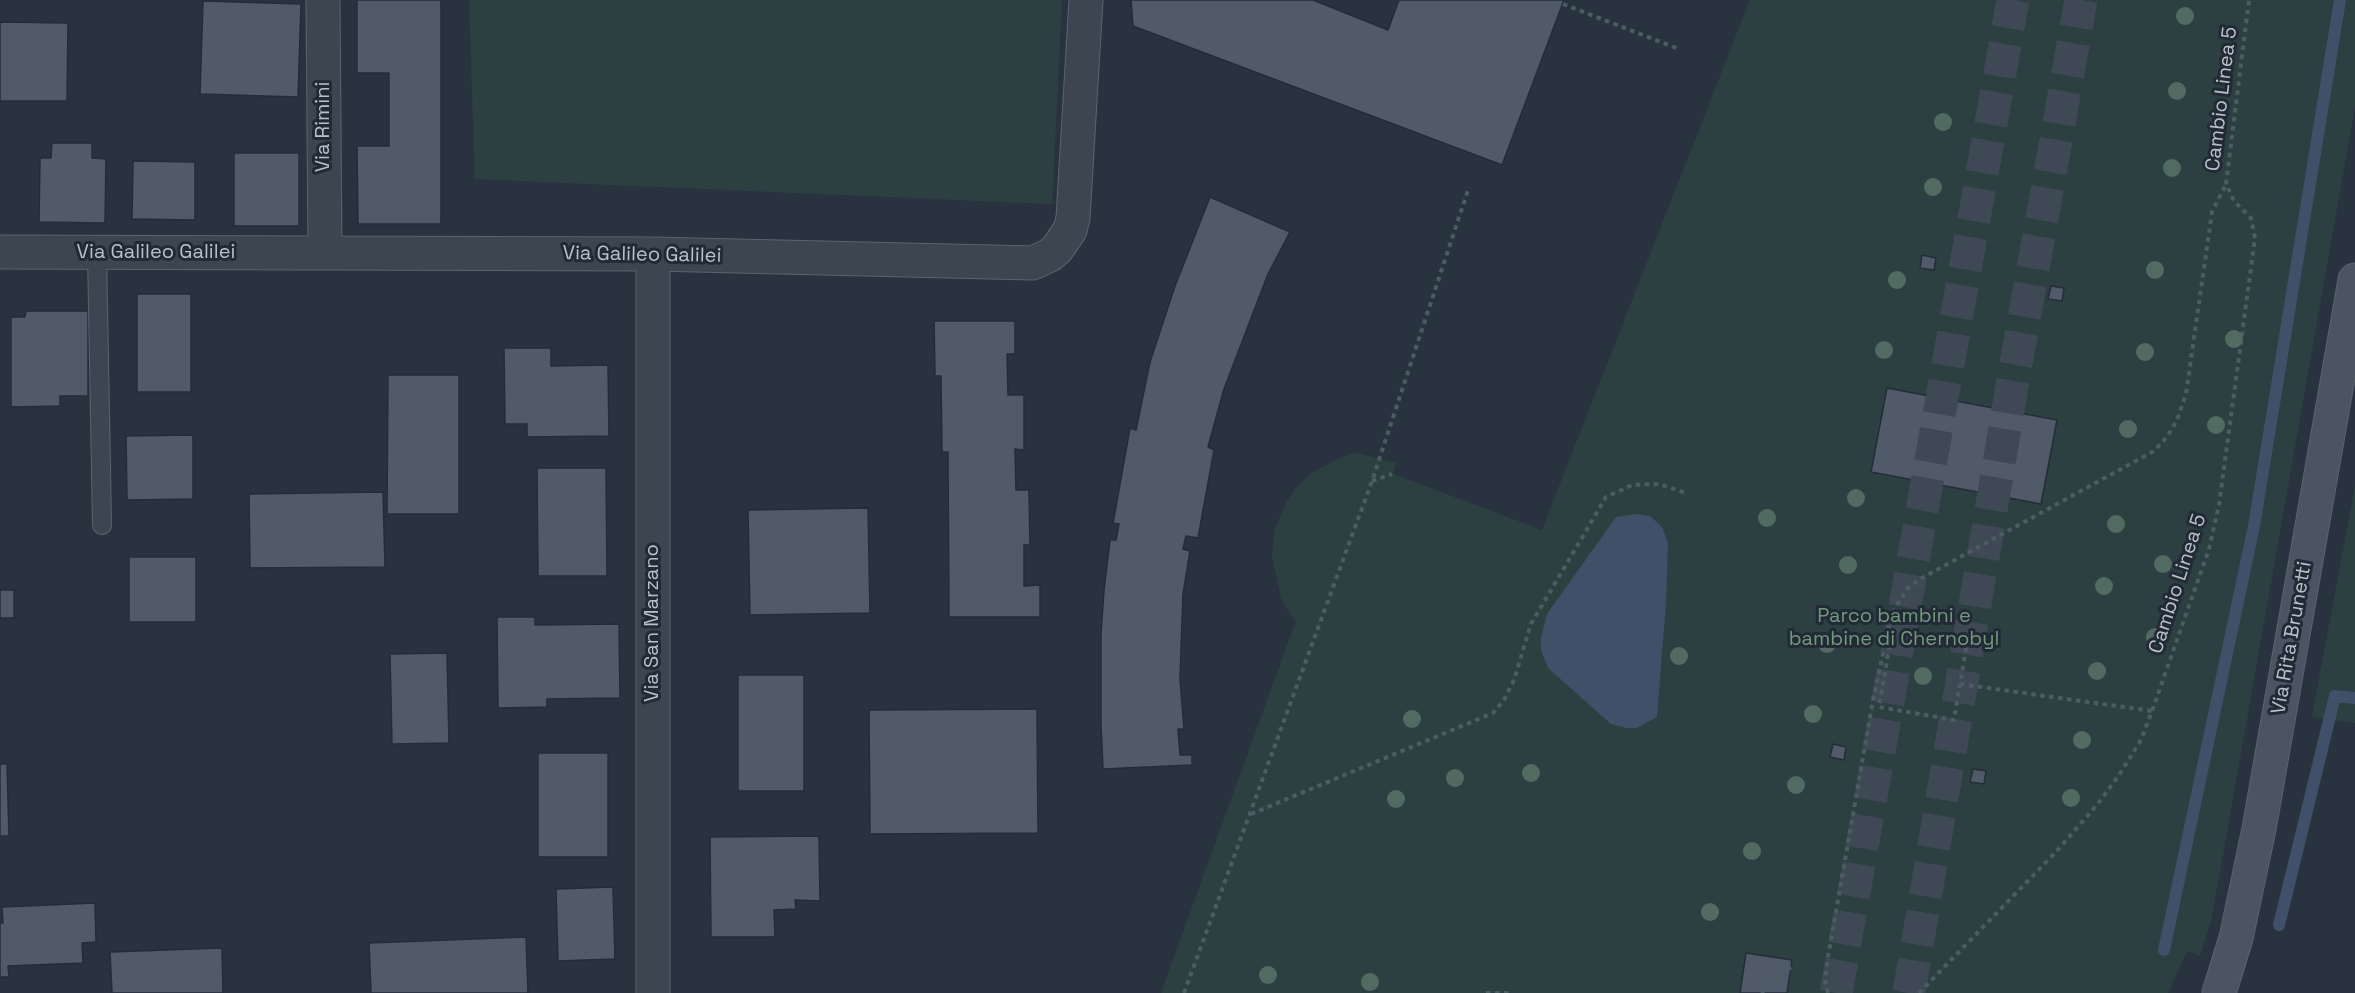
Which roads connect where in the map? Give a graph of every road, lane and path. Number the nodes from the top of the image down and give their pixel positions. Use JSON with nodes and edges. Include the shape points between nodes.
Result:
{"nodes":[{"id":1,"x":323,"y":0,"type":"edge"},
{"id":2,"x":2249,"y":0,"type":"edge"},
{"id":3,"x":1563,"y":4,"type":"dead end"},
{"id":4,"x":1085,"y":15,"type":"edge"},
{"id":5,"x":1679,"y":49,"type":"dead end"},
{"id":6,"x":2226,"y":184,"type":"junction"},
{"id":7,"x":1469,"y":187,"type":"dead end"},
{"id":8,"x":0,"y":252,"type":"edge"},
{"id":9,"x":98,"y":252,"type":"junction"},
{"id":10,"x":325,"y":253,"type":"junction"},
{"id":11,"x":653,"y":254,"type":"junction"},
{"id":12,"x":2355,"y":279,"type":"edge"},
{"id":13,"x":1392,"y":474,"type":"dead end"},
{"id":14,"x":1372,"y":481,"type":"junction"},
{"id":15,"x":1686,"y":493,"type":"dead end"},
{"id":16,"x":102,"y":525,"type":"dead end"},
{"id":17,"x":1960,"y":684,"type":"junction"},
{"id":18,"x":2152,"y":711,"type":"junction"},
{"id":19,"x":1251,"y":814,"type":"junction"},
{"id":20,"x":1791,"y":967,"type":"dead end"},
{"id":21,"x":653,"y":993,"type":"edge"},
{"id":22,"x":1184,"y":993,"type":"edge"},
{"id":23,"x":1486,"y":993,"type":"edge"},
{"id":24,"x":1510,"y":993,"type":"edge"},
{"id":25,"x":1761,"y":993,"type":"edge"},
{"id":26,"x":1828,"y":993,"type":"edge"},
{"id":27,"x":1919,"y":993,"type":"edge"},
{"id":28,"x":2219,"y":993,"type":"edge"}],
"edges":[{"from":1,"to":10,"type":"street","name":"Via Rimini"},
{"from":2,"to":6,"type":"path","name":"Cambio Linea 5"},
{"from":3,"to":5,"type":"path"},
{"from":4,"to":11,"type":"street","name":"Via Galileo Galilei","via":[[1073,218],[1065,240],[1042,260],[1023,264]]},
{"from":6,"to":18,"type":"path","name":"Cambio Linea 5","via":[[2234,201],[2251,218],[2255,238],[2219,505],[2209,549]]},
{"from":6,"to":26,"type":"path","via":[[2212,212],[2186,394],[2167,437],[2154,451],[1920,579],[1908,588],[1892,613],[1872,700],[1827,963]]},
{"from":7,"to":14,"type":"path"},
{"from":8,"to":9,"type":"street","name":"Via Galileo Galilei"},
{"from":9,"to":10,"type":"street","name":"Via Galileo Galilei"},
{"from":9,"to":16,"type":"lane"},
{"from":10,"to":11,"type":"street","name":"Via Galileo Galilei"},
{"from":11,"to":21,"type":"street","name":"Via San Marzano"},
{"from":12,"to":28,"type":"street","name":"Via Rita Brunetti","via":[[2259,829],[2236,938]]},
{"from":13,"to":14,"type":"path"},
{"from":14,"to":19,"type":"path"},
{"from":15,"to":19,"type":"path","via":[[1659,484],[1632,485],[1606,496],[1531,624],[1514,680],[1493,713]]},
{"from":17,"to":17,"type":"path","via":[[1954,720],[1879,706],[1892,631],[1967,643]]},
{"from":17,"to":18,"type":"path"},
{"from":18,"to":27,"type":"path","name":"Cambio Linea 5","via":[[2120,776],[2097,805]]},
{"from":19,"to":22,"type":"path"},
{"from":20,"to":25,"type":"path"},
{"from":23,"to":24,"type":"path"}]}
